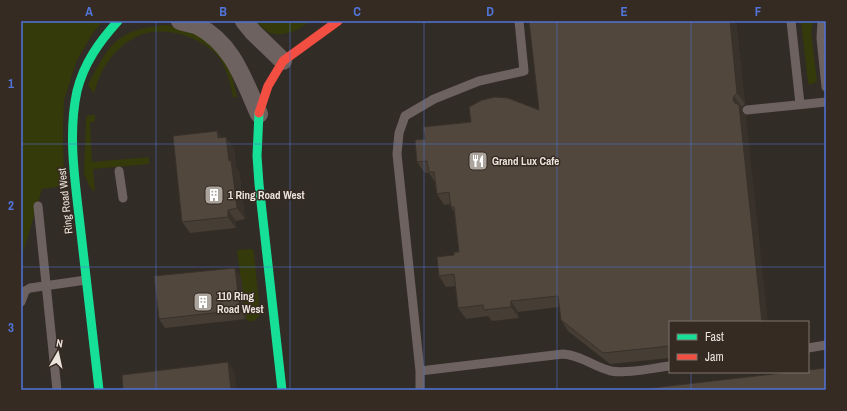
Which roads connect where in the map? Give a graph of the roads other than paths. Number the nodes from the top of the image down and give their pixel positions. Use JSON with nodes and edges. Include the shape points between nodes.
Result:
{"nodes":[{"id":1,"x":118,"y":21,"type":"edge"},
{"id":2,"x":180,"y":21,"type":"edge"},
{"id":3,"x":244,"y":21,"type":"edge"},
{"id":4,"x":338,"y":21,"type":"edge"},
{"id":5,"x":520,"y":21,"type":"edge"},
{"id":6,"x":822,"y":21,"type":"edge"},
{"id":7,"x":790,"y":23,"type":"edge"},
{"id":8,"x":283,"y":61,"type":"junction"},
{"id":9,"x":826,"y":87,"type":"edge"},
{"id":10,"x":826,"y":102,"type":"edge"},
{"id":11,"x":800,"y":104,"type":"junction"},
{"id":12,"x":747,"y":110,"type":"dead end"},
{"id":13,"x":259,"y":114,"type":"junction"},
{"id":14,"x":119,"y":171,"type":"dead end"},
{"id":15,"x":123,"y":198,"type":"dead end"},
{"id":16,"x":38,"y":206,"type":"dead end"},
{"id":17,"x":86,"y":280,"type":"junction"},
{"id":18,"x":47,"y":286,"type":"junction"},
{"id":19,"x":21,"y":302,"type":"edge"},
{"id":20,"x":826,"y":345,"type":"edge"},
{"id":21,"x":809,"y":348,"type":"edge"},
{"id":22,"x":669,"y":366,"type":"edge"},
{"id":23,"x":420,"y":371,"type":"junction"},
{"id":24,"x":57,"y":390,"type":"edge"},
{"id":25,"x":99,"y":390,"type":"edge"},
{"id":26,"x":282,"y":390,"type":"edge"},
{"id":27,"x":420,"y":390,"type":"edge"}],
"edges":[{"from":1,"to":17,"type":"street","name":"Ring Road West","via":[[93,52],[82,76],[73,108],[74,172]]},
{"from":2,"to":13,"type":"street","via":[[198,26],[218,40],[232,56]]},
{"from":3,"to":8,"type":"street"},
{"from":4,"to":8,"type":"street"},
{"from":5,"to":23,"type":"lane","via":[[524,71],[479,81],[434,99],[405,116],[399,133],[397,154]]},
{"from":6,"to":9,"type":"lane","via":[[821,38]]},
{"from":7,"to":11,"type":"lane"},
{"from":8,"to":13,"type":"street","via":[[268,86]]},
{"from":10,"to":11,"type":"lane"},
{"from":11,"to":12,"type":"lane"},
{"from":13,"to":26,"type":"street","via":[[259,184]]},
{"from":14,"to":15,"type":"lane"},
{"from":16,"to":18,"type":"lane"},
{"from":17,"to":18,"type":"lane"},
{"from":17,"to":25,"type":"street","name":"Ring Road West"},
{"from":18,"to":19,"type":"lane","via":[[25,291]]},
{"from":18,"to":24,"type":"lane"},
{"from":20,"to":21,"type":"lane"},
{"from":22,"to":23,"type":"lane","via":[[617,372],[603,369],[571,354],[563,354]]},
{"from":23,"to":27,"type":"lane"}]}
